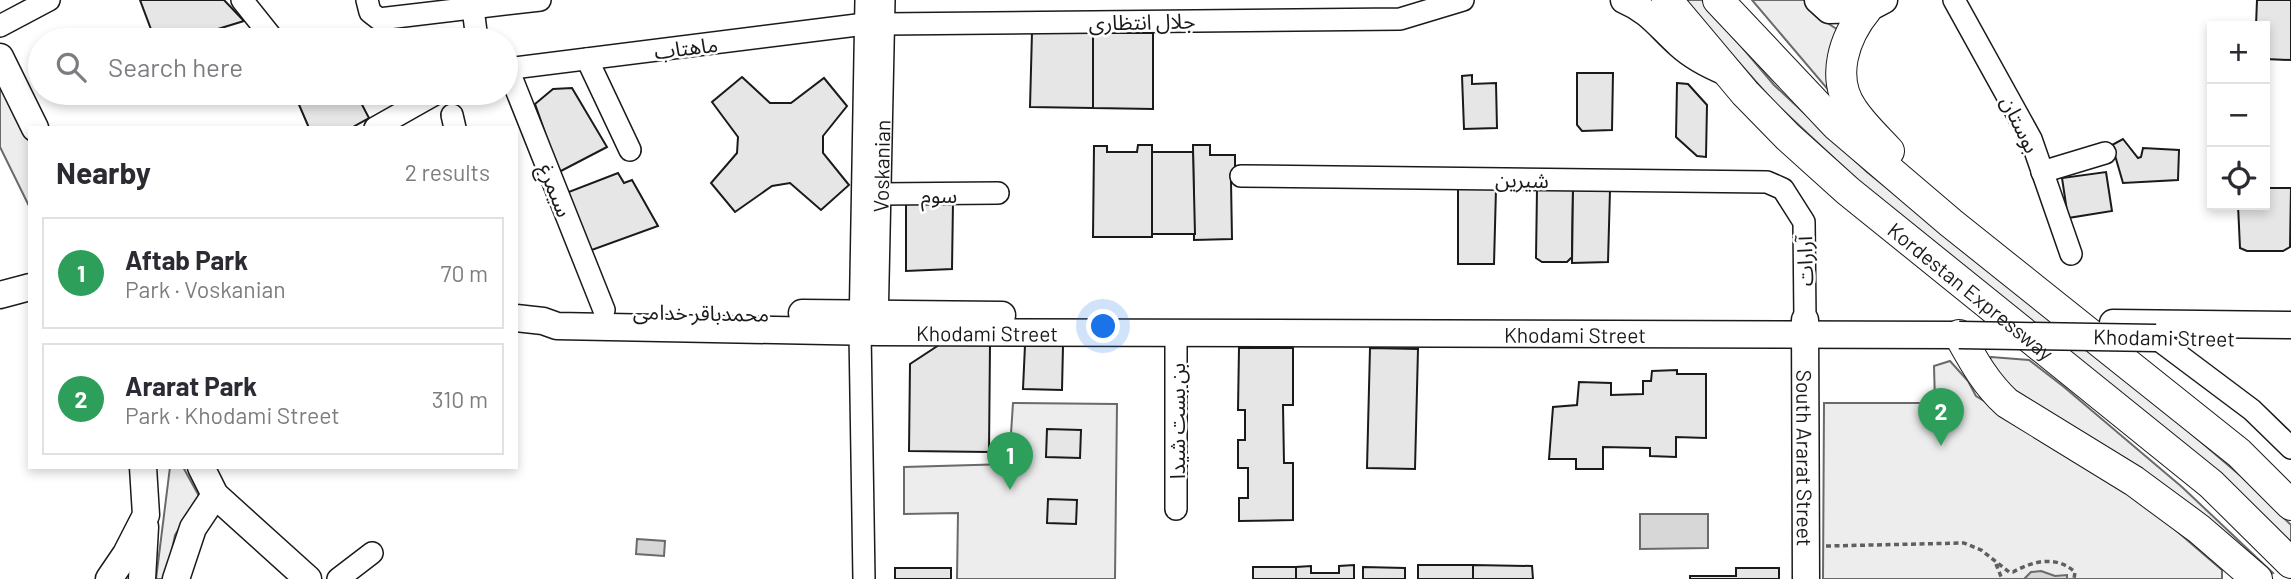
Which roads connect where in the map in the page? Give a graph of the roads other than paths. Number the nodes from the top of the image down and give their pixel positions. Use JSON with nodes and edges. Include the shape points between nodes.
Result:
{"nodes":[{"id":1,"x":48,"y":0,"type":"edge"},
{"id":2,"x":242,"y":0,"type":"edge"},
{"id":3,"x":367,"y":0,"type":"edge"},
{"id":4,"x":540,"y":0,"type":"edge"},
{"id":5,"x":866,"y":0,"type":"edge"},
{"id":6,"x":884,"y":0,"type":"edge"},
{"id":7,"x":1463,"y":0,"type":"edge"},
{"id":8,"x":1624,"y":0,"type":"edge"},
{"id":9,"x":1667,"y":0,"type":"edge"},
{"id":10,"x":1718,"y":0,"type":"edge"},
{"id":11,"x":1818,"y":0,"type":"edge"},
{"id":12,"x":1954,"y":0,"type":"edge"},
{"id":13,"x":473,"y":4,"type":"edge"},
{"id":14,"x":1875,"y":5,"type":"edge"},
{"id":15,"x":874,"y":24,"type":"junction"},
{"id":16,"x":0,"y":26,"type":"edge"},
{"id":17,"x":264,"y":28,"type":"edge"},
{"id":18,"x":476,"y":28,"type":"edge"},
{"id":19,"x":0,"y":57,"type":"edge"},
{"id":20,"x":587,"y":59,"type":"junction"},
{"id":21,"x":518,"y":68,"type":"edge"},
{"id":22,"x":1726,"y":72,"type":"junction"},
{"id":23,"x":518,"y":96,"type":"edge"},
{"id":24,"x":416,"y":105,"type":"edge"},
{"id":25,"x":34,"y":126,"type":"edge"},
{"id":26,"x":379,"y":126,"type":"edge"},
{"id":27,"x":630,"y":149,"type":"dead end"},
{"id":28,"x":2105,"y":153,"type":"dead end"},
{"id":29,"x":2042,"y":172,"type":"junction"},
{"id":30,"x":1241,"y":176,"type":"dead end"},
{"id":31,"x":998,"y":193,"type":"dead end"},
{"id":32,"x":880,"y":194,"type":"junction"},
{"id":33,"x":1794,"y":204,"type":"joint"},
{"id":34,"x":1951,"y":223,"type":"junction"},
{"id":35,"x":2071,"y":254,"type":"dead end"},
{"id":36,"x":28,"y":287,"type":"edge"},
{"id":37,"x":0,"y":295,"type":"edge"},
{"id":38,"x":604,"y":310,"type":"junction"},
{"id":39,"x":518,"y":318,"type":"edge"},
{"id":40,"x":543,"y":321,"type":"junction"},
{"id":41,"x":787,"y":322,"type":"junction"},
{"id":42,"x":869,"y":323,"type":"junction"},
{"id":43,"x":1090,"y":324,"type":"junction"},
{"id":44,"x":2291,"y":325,"type":"edge"},
{"id":45,"x":1805,"y":328,"type":"junction"},
{"id":46,"x":1972,"y":328,"type":"junction"},
{"id":47,"x":1176,"y":333,"type":"junction"},
{"id":48,"x":2156,"y":338,"type":"junction"},
{"id":49,"x":2291,"y":338,"type":"edge"},
{"id":50,"x":2291,"y":448,"type":"edge"},
{"id":51,"x":144,"y":469,"type":"edge"},
{"id":52,"x":157,"y":469,"type":"edge"},
{"id":53,"x":202,"y":469,"type":"edge"},
{"id":54,"x":215,"y":495,"type":"junction"},
{"id":55,"x":2291,"y":505,"type":"edge"},
{"id":56,"x":1176,"y":509,"type":"dead end"},
{"id":57,"x":146,"y":515,"type":"junction"},
{"id":58,"x":372,"y":553,"type":"dead end"},
{"id":59,"x":2291,"y":563,"type":"edge"},
{"id":60,"x":109,"y":579,"type":"edge"},
{"id":61,"x":142,"y":579,"type":"edge"},
{"id":62,"x":176,"y":579,"type":"edge"},
{"id":63,"x":309,"y":579,"type":"edge"},
{"id":64,"x":338,"y":579,"type":"edge"},
{"id":65,"x":864,"y":579,"type":"edge"},
{"id":66,"x":1806,"y":579,"type":"edge"},
{"id":67,"x":2257,"y":579,"type":"edge"}],
"edges":[{"from":1,"to":16,"type":"street"},
{"from":2,"to":17,"type":"street"},
{"from":3,"to":13,"type":"street","via":[[370,12],[379,19]]},
{"from":4,"to":13,"type":"street"},
{"from":5,"to":15,"type":"street"},
{"from":6,"to":15,"type":"street","name":"Voskanian"},
{"from":7,"to":15,"type":"street","name":"جلال انتظاری","via":[[1400,19]]},
{"from":8,"to":22,"type":"main road","via":[[1644,10],[1701,61]]},
{"from":9,"to":22,"type":"highway","name":"Kordestan Expressway"},
{"from":10,"to":34,"type":"highway","name":"Kordestan Expressway","via":[[1836,125]]},
{"from":11,"to":14,"type":"main road","via":[[1829,10]]},
{"from":12,"to":29,"type":"street","name":"بوستان","via":[[2031,139]]},
{"from":13,"to":18,"type":"street"},
{"from":14,"to":34,"type":"highway","via":[[1856,22],[1844,49],[1845,93],[1852,108]]},
{"from":15,"to":20,"type":"street","name":"ماهتاب"},
{"from":15,"to":32,"type":"street","name":"Voskanian"},
{"from":15,"to":42,"type":"street"},
{"from":19,"to":25,"type":"main road"},
{"from":20,"to":21,"type":"street","name":"ماهتاب"},
{"from":20,"to":27,"type":"street"},
{"from":22,"to":59,"type":"highway","name":"Kordestan Expressway","via":[[1848,191],[2211,485]]},
{"from":23,"to":38,"type":"street","name":"سیمرغ"},
{"from":24,"to":26,"type":"street"},
{"from":28,"to":29,"type":"street"},
{"from":29,"to":35,"type":"street","name":"بوستان"},
{"from":30,"to":33,"type":"street","name":"شیرین","via":[[1767,182],[1783,189]]},
{"from":31,"to":32,"type":"street","name":"سوم"},
{"from":32,"to":42,"type":"street","name":"Voskanian"},
{"from":33,"to":45,"type":"street","name":"آرارات","via":[[1804,222]]},
{"from":34,"to":55,"type":"highway","name":"Kordestan Expressway","via":[[2239,453]]},
{"from":36,"to":37,"type":"main road"},
{"from":38,"to":40,"type":"main road","name":"محمدباقر خدامی","via":[[560,312]]},
{"from":38,"to":41,"type":"main road","name":"محمدباقر خدامی"},
{"from":39,"to":40,"type":"main road","name":"محمدباقر خدامی"},
{"from":40,"to":41,"type":"main road","name":"محمدباقر خدامی","via":[[557,326]]},
{"from":41,"to":42,"type":"main road","name":"محمدباقر خدامی"},
{"from":42,"to":43,"type":"main road","name":"Khodami Street"},
{"from":42,"to":65,"type":"street","name":"Voskanian"},
{"from":43,"to":45,"type":"main road","name":"Khodami Street"},
{"from":43,"to":47,"type":"main road","name":"Khodami Street"},
{"from":44,"to":46,"type":"main road","name":"Khodami Street","via":[[2113,323]]},
{"from":45,"to":46,"type":"main road","name":"Khodami Street"},
{"from":45,"to":47,"type":"main road","name":"Khodami Street"},
{"from":45,"to":66,"type":"main road","name":"South Ararat Street"},
{"from":46,"to":48,"type":"main road","name":"Khodami Street","bridge":true},
{"from":46,"to":67,"type":"highway","via":[[1975,365],[2007,403],[2134,481]]},
{"from":47,"to":56,"type":"street","name":"بن بست شیدا"},
{"from":48,"to":49,"type":"main road","name":"Khodami Street"},
{"from":48,"to":50,"type":"street","via":[[2252,410]]},
{"from":51,"to":57,"type":"main road"},
{"from":52,"to":57,"type":"main road"},
{"from":53,"to":54,"type":"main road"},
{"from":54,"to":62,"type":"main road","via":[[193,528]]},
{"from":54,"to":63,"type":"main road"},
{"from":57,"to":60,"type":"main road"},
{"from":57,"to":61,"type":"main road"},
{"from":58,"to":64,"type":"street"}]}
